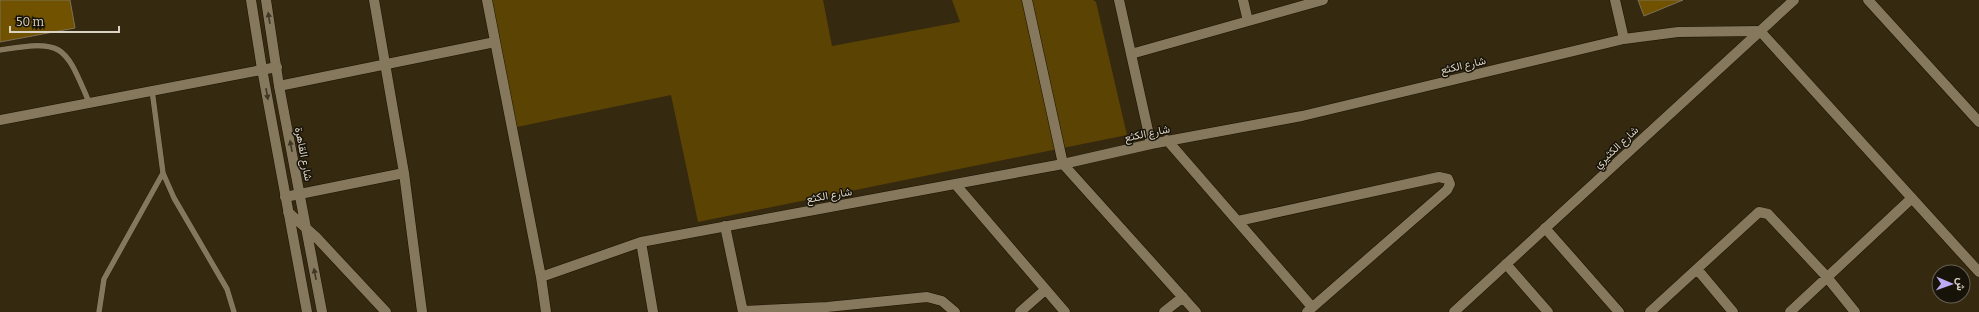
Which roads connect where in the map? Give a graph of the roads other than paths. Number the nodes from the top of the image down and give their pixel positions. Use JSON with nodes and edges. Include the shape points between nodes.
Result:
{"nodes":[{"id":1,"x":251,"y":0,"type":"edge"},
{"id":2,"x":266,"y":0,"type":"edge"},
{"id":3,"x":374,"y":0,"type":"edge"},
{"id":4,"x":487,"y":0,"type":"edge"},
{"id":5,"x":1027,"y":0,"type":"edge"},
{"id":6,"x":1119,"y":0,"type":"edge"},
{"id":7,"x":1243,"y":0,"type":"edge"},
{"id":8,"x":1323,"y":0,"type":"edge"},
{"id":9,"x":1615,"y":0,"type":"edge"},
{"id":10,"x":1794,"y":0,"type":"edge"},
{"id":11,"x":1868,"y":0,"type":"edge"},
{"id":12,"x":1248,"y":21,"type":"junction"},
{"id":13,"x":1760,"y":31,"type":"junction"},
{"id":14,"x":1624,"y":39,"type":"junction"},
{"id":15,"x":495,"y":42,"type":"junction"},
{"id":16,"x":0,"y":50,"type":"edge"},
{"id":17,"x":1131,"y":54,"type":"junction"},
{"id":18,"x":387,"y":64,"type":"junction"},
{"id":19,"x":277,"y":67,"type":"junction"},
{"id":20,"x":262,"y":70,"type":"junction"},
{"id":21,"x":279,"y":86,"type":"junction"},
{"id":22,"x":152,"y":90,"type":"junction"},
{"id":23,"x":89,"y":102,"type":"junction"},
{"id":24,"x":0,"y":120,"type":"edge"},
{"id":25,"x":1979,"y":122,"type":"edge"},
{"id":26,"x":1167,"y":140,"type":"junction"},
{"id":27,"x":1151,"y":144,"type":"junction"},
{"id":28,"x":1063,"y":164,"type":"junction"},
{"id":29,"x":163,"y":173,"type":"junction"},
{"id":30,"x":404,"y":173,"type":"junction"},
{"id":31,"x":956,"y":184,"type":"junction"},
{"id":32,"x":300,"y":194,"type":"junction"},
{"id":33,"x":285,"y":197,"type":"junction"},
{"id":34,"x":1912,"y":198,"type":"junction"},
{"id":35,"x":288,"y":212,"type":"junction"},
{"id":36,"x":1238,"y":221,"type":"junction"},
{"id":37,"x":726,"y":226,"type":"junction"},
{"id":38,"x":306,"y":227,"type":"junction"},
{"id":39,"x":1545,"y":228,"type":"junction"},
{"id":40,"x":641,"y":242,"type":"junction"},
{"id":41,"x":1506,"y":264,"type":"junction"},
{"id":42,"x":1697,"y":269,"type":"junction"},
{"id":43,"x":1979,"y":272,"type":"edge"},
{"id":44,"x":1826,"y":276,"type":"junction"},
{"id":45,"x":541,"y":277,"type":"junction"},
{"id":46,"x":1045,"y":290,"type":"junction"},
{"id":47,"x":1183,"y":297,"type":"junction"},
{"id":48,"x":827,"y":309,"type":"edge"},
{"id":49,"x":1309,"y":310,"type":"edge"},
{"id":50,"x":99,"y":312,"type":"edge"},
{"id":51,"x":234,"y":312,"type":"edge"},
{"id":52,"x":307,"y":312,"type":"edge"},
{"id":53,"x":322,"y":312,"type":"edge"},
{"id":54,"x":386,"y":312,"type":"edge"},
{"id":55,"x":422,"y":312,"type":"edge"},
{"id":56,"x":546,"y":312,"type":"edge"},
{"id":57,"x":653,"y":312,"type":"edge"},
{"id":58,"x":743,"y":312,"type":"edge"},
{"id":59,"x":955,"y":312,"type":"edge"},
{"id":60,"x":1020,"y":312,"type":"edge"},
{"id":61,"x":1065,"y":312,"type":"edge"},
{"id":62,"x":1164,"y":312,"type":"edge"},
{"id":63,"x":1196,"y":312,"type":"edge"},
{"id":64,"x":1454,"y":312,"type":"edge"},
{"id":65,"x":1548,"y":312,"type":"edge"},
{"id":66,"x":1619,"y":312,"type":"edge"},
{"id":67,"x":1650,"y":312,"type":"edge"},
{"id":68,"x":1733,"y":312,"type":"edge"},
{"id":69,"x":1790,"y":312,"type":"edge"},
{"id":70,"x":1855,"y":312,"type":"edge"}],
"edges":[{"from":1,"to":20,"type":"street"},
{"from":19,"to":2,"type":"street","name":"شارع القاهرة","one_way":true},
{"from":3,"to":18,"type":"street"},
{"from":4,"to":15,"type":"street"},
{"from":5,"to":28,"type":"street"},
{"from":6,"to":17,"type":"street"},
{"from":7,"to":12,"type":"street"},
{"from":8,"to":12,"type":"street"},
{"from":9,"to":14,"type":"street"},
{"from":10,"to":13,"type":"street","name":"شارع الكثيري"},
{"from":11,"to":25,"type":"street"},
{"from":12,"to":17,"type":"street"},
{"from":13,"to":14,"type":"street","name":"شارع الكثع","via":[[1678,32]]},
{"from":13,"to":34,"type":"street"},
{"from":13,"to":39,"type":"street","name":"شارع الكثيري"},
{"from":14,"to":26,"type":"street","name":"شارع الكثع","via":[[1302,116]]},
{"from":15,"to":18,"type":"street"},
{"from":15,"to":45,"type":"street"},
{"from":16,"to":23,"type":"lane","via":[[44,45],[60,50],[73,66]]},
{"from":17,"to":27,"type":"street"},
{"from":18,"to":21,"type":"street"},
{"from":18,"to":30,"type":"street"},
{"from":19,"to":20,"type":"street"},
{"from":19,"to":21,"type":"street","name":"شارع القاهرة"},
{"from":20,"to":22,"type":"street"},
{"from":20,"to":33,"type":"street","one_way":true},
{"from":32,"to":21,"type":"street","name":"شارع القاهرة","one_way":true},
{"from":22,"to":23,"type":"street"},
{"from":22,"to":29,"type":"lane"},
{"from":23,"to":24,"type":"street"},
{"from":26,"to":27,"type":"street","name":"شارع الكثع"},
{"from":26,"to":36,"type":"street"},
{"from":27,"to":28,"type":"street","name":"شارع الكثع"},
{"from":28,"to":31,"type":"street","name":"شارع الكثع"},
{"from":28,"to":47,"type":"street"},
{"from":29,"to":50,"type":"lane","via":[[104,279]]},
{"from":29,"to":51,"type":"lane","via":[[174,198],[227,288]]},
{"from":30,"to":32,"type":"street"},
{"from":30,"to":55,"type":"street"},
{"from":31,"to":37,"type":"street","name":"شارع الكثع"},
{"from":31,"to":46,"type":"street"},
{"from":32,"to":33,"type":"street"},
{"from":32,"to":38,"type":"street","name":"شارع القاهرة"},
{"from":33,"to":35,"type":"street"},
{"from":34,"to":43,"type":"street"},
{"from":34,"to":44,"type":"street"},
{"from":35,"to":38,"type":"street"},
{"from":35,"to":52,"type":"street"},
{"from":36,"to":49,"type":"street"},
{"from":36,"to":49,"type":"street","via":[[1439,177],[1448,179],[1450,184],[1447,190]]},
{"from":37,"to":40,"type":"street","name":"شارع الكثع"},
{"from":37,"to":58,"type":"street"},
{"from":53,"to":38,"type":"street","name":"شارع القاهرة","one_way":true},
{"from":38,"to":54,"type":"street"},
{"from":39,"to":41,"type":"street","name":"شارع الكثيري"},
{"from":39,"to":66,"type":"street"},
{"from":40,"to":45,"type":"street","name":"شارع الكثع"},
{"from":40,"to":57,"type":"street"},
{"from":41,"to":64,"type":"street","name":"شارع الكثيري"},
{"from":41,"to":65,"type":"street"},
{"from":42,"to":44,"type":"street","via":[[1759,212],[1764,212]]},
{"from":42,"to":67,"type":"street"},
{"from":42,"to":68,"type":"street"},
{"from":44,"to":69,"type":"street"},
{"from":44,"to":70,"type":"street"},
{"from":45,"to":56,"type":"street"},
{"from":46,"to":60,"type":"street"},
{"from":46,"to":61,"type":"street"},
{"from":47,"to":62,"type":"street"},
{"from":47,"to":63,"type":"street"},
{"from":48,"to":58,"type":"street"},
{"from":48,"to":59,"type":"street","via":[[927,297],[942,301]]}]}
